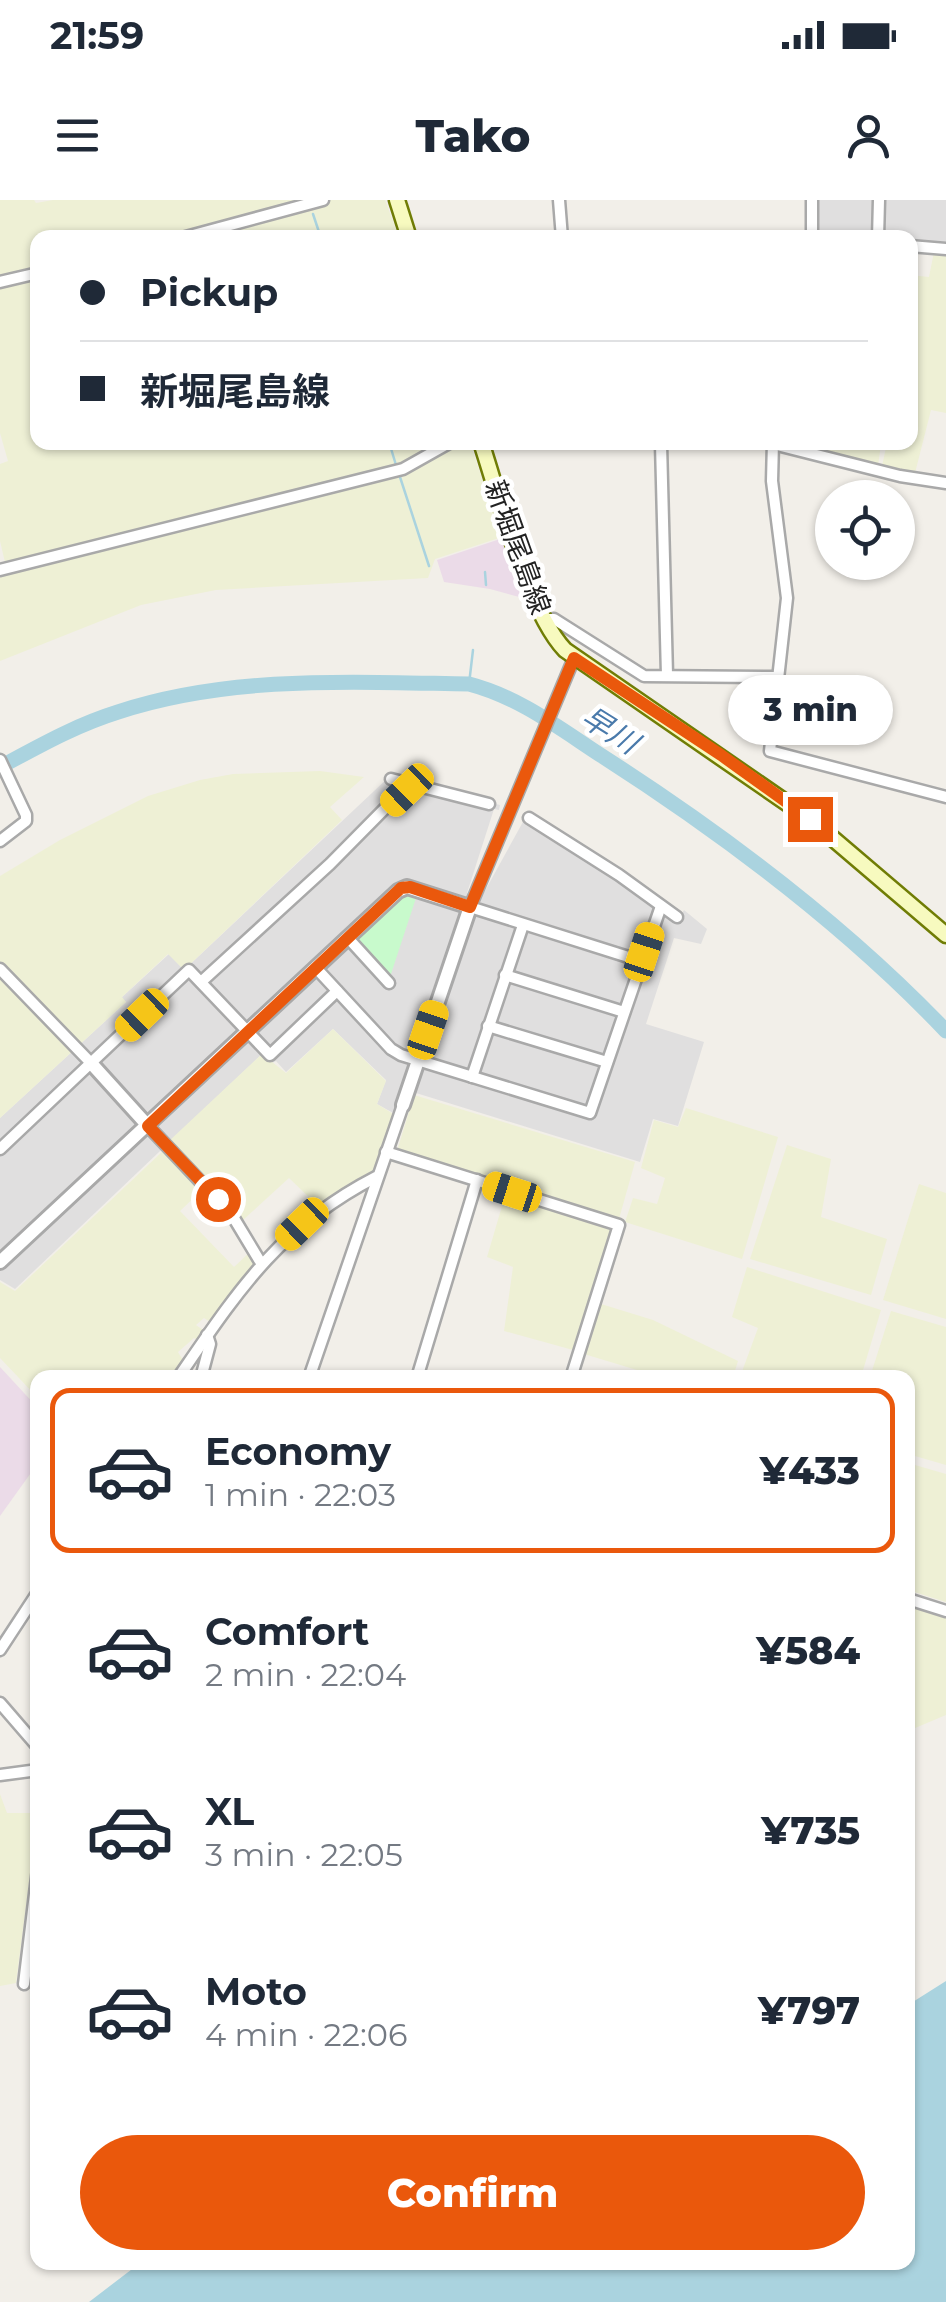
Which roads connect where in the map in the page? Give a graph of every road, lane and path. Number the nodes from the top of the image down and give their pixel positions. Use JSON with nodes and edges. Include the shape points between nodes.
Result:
{"nodes":[{"id":1,"x":323,"y":200,"type":"edge"},
{"id":2,"x":397,"y":200,"type":"edge"},
{"id":3,"x":559,"y":200,"type":"edge"},
{"id":4,"x":812,"y":200,"type":"edge"},
{"id":5,"x":879,"y":200,"type":"edge"},
{"id":6,"x":212,"y":230,"type":"edge"},
{"id":7,"x":407,"y":230,"type":"edge"},
{"id":8,"x":561,"y":230,"type":"edge"},
{"id":9,"x":812,"y":230,"type":"edge"},
{"id":10,"x":878,"y":230,"type":"edge"},
{"id":11,"x":918,"y":247,"type":"edge"},
{"id":12,"x":946,"y":249,"type":"edge"},
{"id":13,"x":30,"y":275,"type":"edge"},
{"id":14,"x":0,"y":282,"type":"edge"},
{"id":15,"x":438,"y":450,"type":"edge"},
{"id":16,"x":484,"y":450,"type":"edge"},
{"id":17,"x":661,"y":450,"type":"edge"},
{"id":18,"x":773,"y":450,"type":"edge"},
{"id":19,"x":800,"y":450,"type":"edge"},
{"id":20,"x":946,"y":483,"type":"edge"},
{"id":21,"x":0,"y":570,"type":"edge"},
{"id":22,"x":543,"y":619,"type":"junction"},
{"id":23,"x":574,"y":658,"type":"junction"},
{"id":24,"x":667,"y":674,"type":"junction"},
{"id":25,"x":777,"y":677,"type":"junction"},
{"id":26,"x":0,"y":760,"type":"edge"},
{"id":27,"x":391,"y":778,"type":"dead end"},
{"id":28,"x":410,"y":783,"type":"junction"},
{"id":29,"x":946,"y":796,"type":"edge"},
{"id":30,"x":488,"y":804,"type":"dead end"},
{"id":31,"x":529,"y":818,"type":"dead end"},
{"id":32,"x":0,"y":841,"type":"edge"},
{"id":33,"x":661,"y":906,"type":"junction"},
{"id":34,"x":470,"y":907,"type":"junction"},
{"id":35,"x":678,"y":918,"type":"dead end"},
{"id":36,"x":524,"y":925,"type":"junction"},
{"id":37,"x":946,"y":935,"type":"edge"},
{"id":38,"x":348,"y":938,"type":"junction"},
{"id":39,"x":641,"y":961,"type":"junction"},
{"id":40,"x":316,"y":968,"type":"junction"},
{"id":41,"x":0,"y":969,"type":"edge"},
{"id":42,"x":505,"y":975,"type":"junction"},
{"id":43,"x":201,"y":982,"type":"junction"},
{"id":44,"x":389,"y":983,"type":"dead end"},
{"id":45,"x":337,"y":991,"type":"junction"},
{"id":46,"x":624,"y":1012,"type":"junction"},
{"id":47,"x":488,"y":1026,"type":"junction"},
{"id":48,"x":247,"y":1032,"type":"junction"},
{"id":49,"x":418,"y":1060,"type":"junction"},
{"id":50,"x":607,"y":1062,"type":"junction"},
{"id":51,"x":90,"y":1063,"type":"junction"},
{"id":52,"x":472,"y":1077,"type":"junction"},
{"id":53,"x":404,"y":1105,"type":"joint"},
{"id":54,"x":148,"y":1126,"type":"junction"},
{"id":55,"x":0,"y":1149,"type":"edge"},
{"id":56,"x":386,"y":1152,"type":"junction"},
{"id":57,"x":377,"y":1176,"type":"junction"},
{"id":58,"x":477,"y":1180,"type":"junction"},
{"id":59,"x":0,"y":1262,"type":"edge"},
{"id":60,"x":261,"y":1263,"type":"junction"},
{"id":61,"x":206,"y":1335,"type":"junction"},
{"id":62,"x":183,"y":1370,"type":"edge"},
{"id":63,"x":203,"y":1370,"type":"edge"},
{"id":64,"x":312,"y":1370,"type":"edge"},
{"id":65,"x":418,"y":1370,"type":"edge"},
{"id":66,"x":573,"y":1370,"type":"edge"},
{"id":67,"x":915,"y":1602,"type":"edge"},
{"id":68,"x":30,"y":1604,"type":"edge"},
{"id":69,"x":946,"y":1611,"type":"edge"},
{"id":70,"x":0,"y":1650,"type":"edge"},
{"id":71,"x":0,"y":1703,"type":"edge"},
{"id":72,"x":30,"y":1738,"type":"edge"},
{"id":73,"x":30,"y":1771,"type":"edge"},
{"id":74,"x":0,"y":1775,"type":"edge"},
{"id":75,"x":30,"y":1935,"type":"edge"},
{"id":76,"x":24,"y":1984,"type":"dead end"}],
"edges":[{"from":1,"to":6,"type":"street"},
{"from":2,"to":7,"type":"main road"},
{"from":3,"to":8,"type":"street"},
{"from":4,"to":9,"type":"street"},
{"from":5,"to":10,"type":"street"},
{"from":11,"to":12,"type":"street"},
{"from":13,"to":14,"type":"street"},
{"from":15,"to":21,"type":"street","via":[[403,470]]},
{"from":16,"to":22,"type":"main road","name":"新堀尾島線"},
{"from":17,"to":24,"type":"street"},
{"from":18,"to":25,"type":"street","via":[[787,598]]},
{"from":19,"to":20,"type":"street"},
{"from":22,"to":23,"type":"main road","name":"新堀尾島線"},
{"from":22,"to":24,"type":"street","via":[[554,619],[644,676]]},
{"from":23,"to":34,"type":"street"},
{"from":23,"to":37,"type":"main road","name":"新堀尾島線","via":[[810,819]]},
{"from":24,"to":25,"type":"street"},
{"from":25,"to":29,"type":"street","via":[[770,751]]},
{"from":26,"to":32,"type":"street","via":[[26,821]]},
{"from":27,"to":28,"type":"street"},
{"from":28,"to":30,"type":"street"},
{"from":28,"to":43,"type":"street"},
{"from":31,"to":33,"type":"street"},
{"from":33,"to":35,"type":"street"},
{"from":33,"to":39,"type":"street"},
{"from":34,"to":36,"type":"street"},
{"from":34,"to":38,"type":"street","via":[[404,887]]},
{"from":34,"to":49,"type":"street"},
{"from":36,"to":39,"type":"street"},
{"from":36,"to":42,"type":"street"},
{"from":38,"to":40,"type":"street"},
{"from":38,"to":44,"type":"street"},
{"from":39,"to":46,"type":"street"},
{"from":40,"to":45,"type":"street"},
{"from":40,"to":48,"type":"street"},
{"from":41,"to":51,"type":"street"},
{"from":42,"to":46,"type":"street"},
{"from":42,"to":47,"type":"street"},
{"from":43,"to":48,"type":"street"},
{"from":43,"to":51,"type":"street","via":[[189,970]]},
{"from":45,"to":48,"type":"street","via":[[270,1055]]},
{"from":45,"to":49,"type":"street","via":[[391,1049]]},
{"from":46,"to":50,"type":"street"},
{"from":47,"to":50,"type":"street"},
{"from":47,"to":52,"type":"street"},
{"from":48,"to":54,"type":"street"},
{"from":49,"to":52,"type":"street"},
{"from":49,"to":53,"type":"street"},
{"from":50,"to":52,"type":"street","via":[[590,1113]]},
{"from":51,"to":54,"type":"street"},
{"from":51,"to":55,"type":"street"},
{"from":53,"to":56,"type":"street"},
{"from":54,"to":59,"type":"street"},
{"from":54,"to":60,"type":"street","via":[[232,1215]]},
{"from":56,"to":57,"type":"street"},
{"from":56,"to":58,"type":"street"},
{"from":57,"to":60,"type":"street","via":[[302,1224]]},
{"from":57,"to":64,"type":"street"},
{"from":58,"to":65,"type":"street"},
{"from":58,"to":66,"type":"street","via":[[618,1226]]},
{"from":60,"to":61,"type":"street"},
{"from":61,"to":62,"type":"street"},
{"from":61,"to":63,"type":"street"},
{"from":67,"to":69,"type":"street"},
{"from":68,"to":70,"type":"street"},
{"from":71,"to":72,"type":"street"},
{"from":73,"to":74,"type":"street"},
{"from":75,"to":76,"type":"street"}]}
